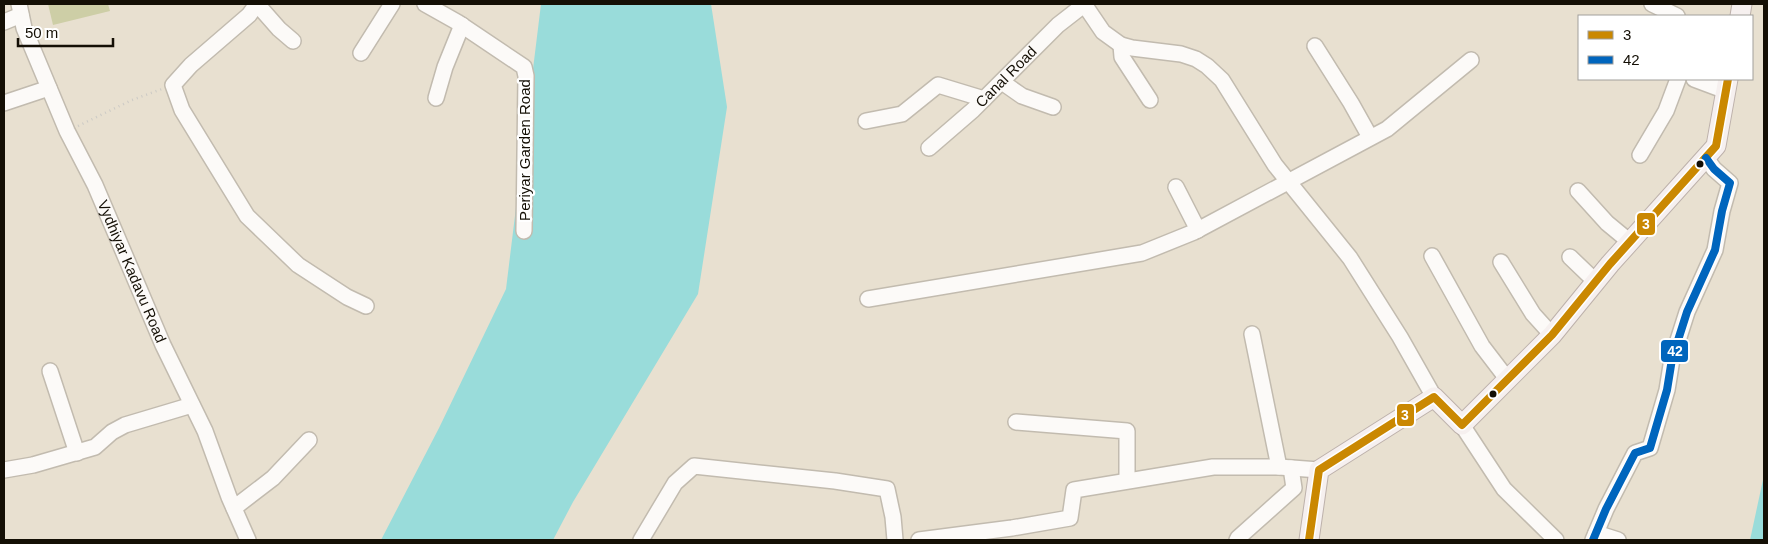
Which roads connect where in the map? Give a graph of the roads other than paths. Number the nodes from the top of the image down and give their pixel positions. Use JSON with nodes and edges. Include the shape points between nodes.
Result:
{"nodes":[{"id":1,"x":257,"y":4,"type":"edge"},
{"id":2,"x":392,"y":4,"type":"edge"},
{"id":3,"x":425,"y":4,"type":"edge"},
{"id":4,"x":1084,"y":4,"type":"edge"},
{"id":5,"x":1652,"y":4,"type":"edge"},
{"id":6,"x":20,"y":10,"type":"edge"},
{"id":7,"x":1674,"y":15,"type":"edge"},
{"id":8,"x":4,"y":22,"type":"edge"},
{"id":9,"x":462,"y":25,"type":"junction"},
{"id":10,"x":292,"y":41,"type":"dead end"},
{"id":11,"x":1121,"y":45,"type":"junction"},
{"id":12,"x":1315,"y":46,"type":"dead end"},
{"id":13,"x":361,"y":53,"type":"dead end"},
{"id":14,"x":1471,"y":60,"type":"dead end"},
{"id":15,"x":1678,"y":80,"type":"edge"},
{"id":16,"x":1700,"y":80,"type":"edge"},
{"id":17,"x":1002,"y":82,"type":"junction"},
{"id":18,"x":1727,"y":85,"type":"edge"},
{"id":19,"x":49,"y":88,"type":"junction"},
{"id":20,"x":436,"y":98,"type":"dead end"},
{"id":21,"x":984,"y":99,"type":"junction"},
{"id":22,"x":1150,"y":100,"type":"dead end"},
{"id":23,"x":4,"y":103,"type":"edge"},
{"id":24,"x":1053,"y":107,"type":"dead end"},
{"id":25,"x":866,"y":121,"type":"dead end"},
{"id":26,"x":1370,"y":138,"type":"junction"},
{"id":27,"x":929,"y":148,"type":"dead end"},
{"id":28,"x":1640,"y":155,"type":"dead end"},
{"id":29,"x":1706,"y":158,"type":"junction"},
{"id":30,"x":1288,"y":180,"type":"junction"},
{"id":31,"x":1176,"y":187,"type":"dead end"},
{"id":32,"x":1578,"y":190,"type":"dead end"},
{"id":33,"x":1198,"y":230,"type":"junction"},
{"id":34,"x":524,"y":231,"type":"dead end"},
{"id":35,"x":1630,"y":242,"type":"junction"},
{"id":36,"x":1432,"y":256,"type":"dead end"},
{"id":37,"x":1570,"y":257,"type":"dead end"},
{"id":38,"x":1501,"y":262,"type":"dead end"},
{"id":39,"x":1595,"y":281,"type":"junction"},
{"id":40,"x":868,"y":299,"type":"dead end"},
{"id":41,"x":366,"y":306,"type":"dead end"},
{"id":42,"x":1252,"y":334,"type":"dead end"},
{"id":43,"x":1552,"y":335,"type":"junction"},
{"id":44,"x":50,"y":371,"type":"dead end"},
{"id":45,"x":1508,"y":380,"type":"junction"},
{"id":46,"x":1434,"y":397,"type":"junction"},
{"id":47,"x":192,"y":405,"type":"junction"},
{"id":48,"x":1016,"y":422,"type":"dead end"},
{"id":49,"x":1462,"y":424,"type":"junction"},
{"id":50,"x":309,"y":440,"type":"dead end"},
{"id":51,"x":77,"y":452,"type":"junction"},
{"id":52,"x":1285,"y":467,"type":"junction"},
{"id":53,"x":4,"y":470,"type":"edge"},
{"id":54,"x":1319,"y":470,"type":"junction"},
{"id":55,"x":1127,"y":480,"type":"junction"},
{"id":56,"x":234,"y":508,"type":"junction"},
{"id":57,"x":1594,"y":537,"type":"edge"},
{"id":58,"x":248,"y":540,"type":"edge"},
{"id":59,"x":641,"y":540,"type":"edge"},
{"id":60,"x":895,"y":540,"type":"edge"},
{"id":61,"x":919,"y":540,"type":"edge"},
{"id":62,"x":1237,"y":540,"type":"edge"},
{"id":63,"x":1309,"y":540,"type":"edge"},
{"id":64,"x":1556,"y":540,"type":"edge"},
{"id":65,"x":1618,"y":540,"type":"edge"}],
"edges":[{"from":1,"to":10,"type":"street"},
{"from":1,"to":41,"type":"street","via":[[173,85],[182,110],[247,216],[298,265]]},
{"from":2,"to":13,"type":"street"},
{"from":3,"to":9,"type":"street","name":"Periyar Garden Road"},
{"from":4,"to":11,"type":"street","via":[[1103,32]]},
{"from":4,"to":17,"type":"street","name":"Canal Road","via":[[1058,25]]},
{"from":5,"to":7,"type":"street"},
{"from":6,"to":8,"type":"street"},
{"from":6,"to":19,"type":"street","name":"Vydhiyar Kadavu Road","via":[[24,28]]},
{"from":9,"to":20,"type":"street"},
{"from":9,"to":34,"type":"street","name":"Periyar Garden Road","via":[[524,67]]},
{"from":11,"to":22,"type":"street","via":[[1122,57]]},
{"from":11,"to":30,"type":"street","via":[[1181,54],[1207,66],[1222,80],[1275,165]]},
{"from":12,"to":26,"type":"street"},
{"from":14,"to":26,"type":"street"},
{"from":15,"to":28,"type":"street","via":[[1666,111]]},
{"from":16,"to":18,"type":"street"},
{"from":17,"to":21,"type":"street","name":"Canal Road"},
{"from":17,"to":24,"type":"street","via":[[1022,96]]},
{"from":18,"to":29,"type":"main road","via":[[1716,146]]},
{"from":19,"to":23,"type":"street"},
{"from":19,"to":47,"type":"street","name":"Vydhiyar Kadavu Road"},
{"from":21,"to":25,"type":"street","via":[[938,85],[902,114]]},
{"from":21,"to":27,"type":"street","name":"Canal Road"},
{"from":26,"to":30,"type":"street"},
{"from":29,"to":35,"type":"main road"},
{"from":29,"to":57,"type":"street","via":[[1730,183],[1715,250],[1687,312],[1650,448],[1635,452]]},
{"from":30,"to":33,"type":"street"},
{"from":30,"to":46,"type":"street","via":[[1350,258]]},
{"from":31,"to":33,"type":"street"},
{"from":32,"to":35,"type":"street","via":[[1607,223]]},
{"from":33,"to":40,"type":"street","via":[[1142,252]]},
{"from":35,"to":39,"type":"main road"},
{"from":36,"to":45,"type":"street","via":[[1482,346]]},
{"from":37,"to":39,"type":"street"},
{"from":38,"to":43,"type":"street","via":[[1532,314]]},
{"from":39,"to":43,"type":"main road"},
{"from":42,"to":52,"type":"street"},
{"from":43,"to":45,"type":"main road"},
{"from":44,"to":51,"type":"street"},
{"from":45,"to":49,"type":"main road"},
{"from":46,"to":49,"type":"main road"},
{"from":46,"to":54,"type":"main road"},
{"from":47,"to":51,"type":"street","via":[[125,425],[94,447]]},
{"from":47,"to":56,"type":"street","name":"Vydhiyar Kadavu Road"},
{"from":48,"to":55,"type":"street","via":[[1127,431]]},
{"from":49,"to":64,"type":"street","via":[[1504,489]]},
{"from":50,"to":56,"type":"street","via":[[273,478]]},
{"from":51,"to":53,"type":"street"},
{"from":52,"to":54,"type":"street"},
{"from":52,"to":55,"type":"street","via":[[1214,466]]},
{"from":52,"to":62,"type":"street","via":[[1294,488]]},
{"from":54,"to":63,"type":"main road"},
{"from":55,"to":61,"type":"street","via":[[1074,490],[1070,518]]},
{"from":56,"to":58,"type":"street","name":"Vydhiyar Kadavu Road"},
{"from":57,"to":65,"type":"street"},
{"from":59,"to":60,"type":"street","via":[[675,483],[694,466],[886,489]]}]}
